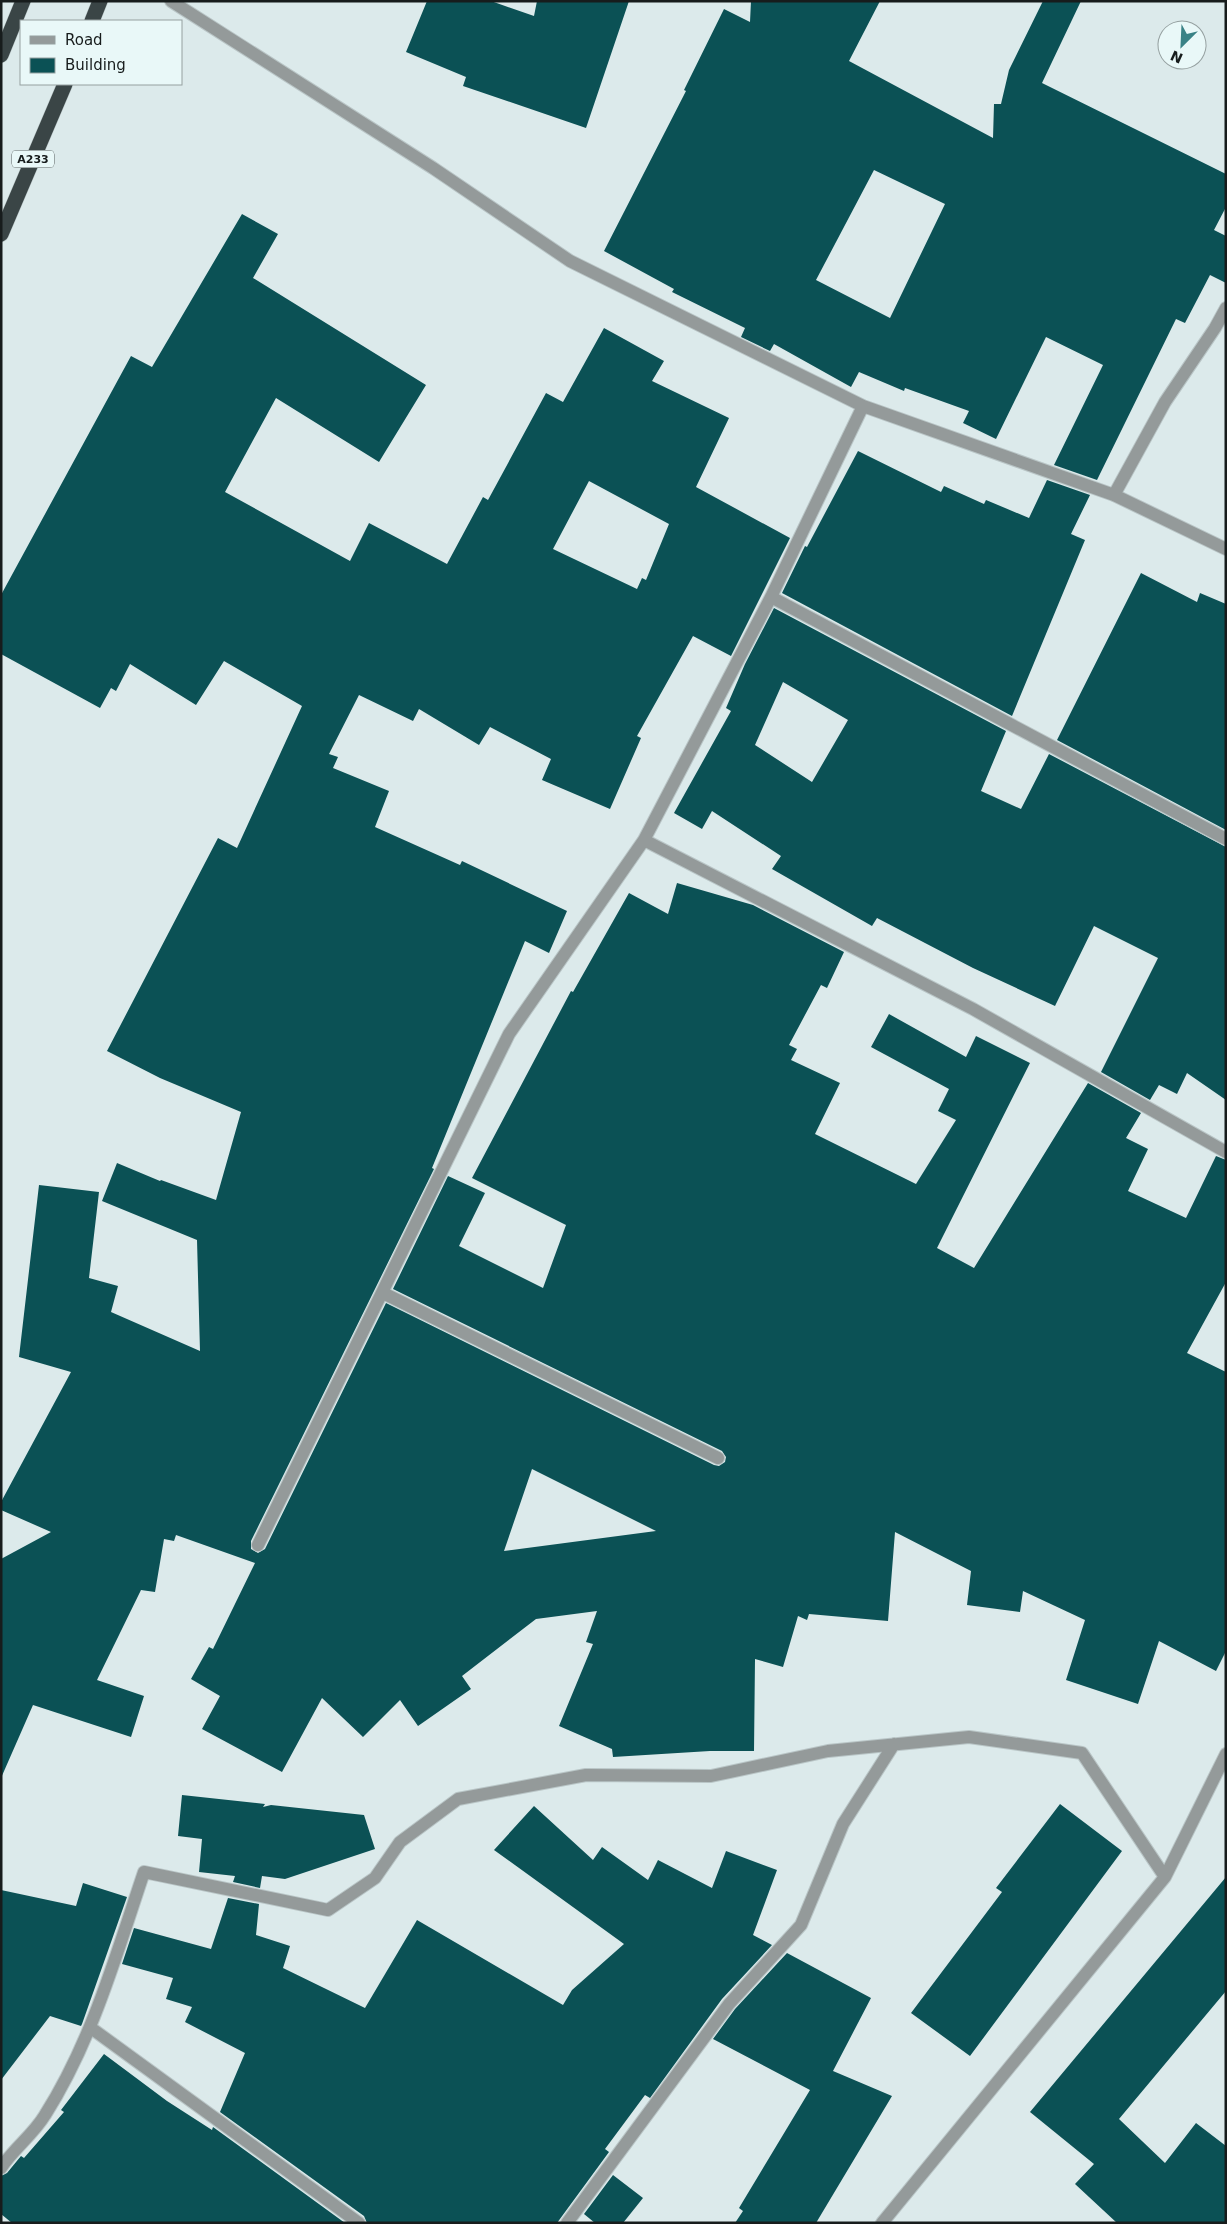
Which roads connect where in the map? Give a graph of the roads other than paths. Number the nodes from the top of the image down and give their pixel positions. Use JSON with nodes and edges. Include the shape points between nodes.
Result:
{"nodes":[{"id":1,"x":23,"y":1,"type":"edge"},
{"id":2,"x":100,"y":1,"type":"edge"},
{"id":3,"x":171,"y":1,"type":"edge"},
{"id":4,"x":92,"y":20,"type":"edge"},
{"id":5,"x":1,"y":55,"type":"edge"},
{"id":6,"x":65,"y":85,"type":"edge"},
{"id":7,"x":1,"y":234,"type":"edge"},
{"id":8,"x":1226,"y":308,"type":"edge"},
{"id":9,"x":863,"y":406,"type":"junction"},
{"id":10,"x":1114,"y":495,"type":"junction"},
{"id":11,"x":1226,"y":548,"type":"edge"},
{"id":12,"x":771,"y":596,"type":"junction"},
{"id":13,"x":1226,"y":839,"type":"edge"},
{"id":14,"x":644,"y":840,"type":"junction"},
{"id":15,"x":1226,"y":1152,"type":"edge"},
{"id":16,"x":383,"y":1293,"type":"junction"},
{"id":17,"x":718,"y":1458,"type":"dead end"},
{"id":18,"x":258,"y":1545,"type":"dead end"},
{"id":19,"x":894,"y":1744,"type":"junction"},
{"id":20,"x":1226,"y":1754,"type":"edge"},
{"id":21,"x":1165,"y":1878,"type":"junction"},
{"id":22,"x":91,"y":2028,"type":"junction"},
{"id":23,"x":1,"y":2168,"type":"edge"},
{"id":24,"x":359,"y":2223,"type":"edge"},
{"id":25,"x":567,"y":2223,"type":"edge"},
{"id":26,"x":882,"y":2223,"type":"edge"}],
"edges":[{"from":1,"to":5,"type":"highway"},
{"from":2,"to":4,"type":"highway"},
{"from":3,"to":9,"type":"street","via":[[433,168],[570,261]]},
{"from":6,"to":7,"type":"highway","number":"A233"},
{"from":8,"to":10,"type":"street","via":[[1165,402]]},
{"from":9,"to":10,"type":"street"},
{"from":9,"to":12,"type":"street"},
{"from":10,"to":11,"type":"street"},
{"from":12,"to":13,"type":"street"},
{"from":12,"to":14,"type":"street"},
{"from":14,"to":15,"type":"street","via":[[973,1009]]},
{"from":14,"to":16,"type":"street","via":[[509,1034]]},
{"from":16,"to":17,"type":"street"},
{"from":16,"to":18,"type":"street"},
{"from":19,"to":21,"type":"street","via":[[969,1737],[1082,1752]]},
{"from":19,"to":22,"type":"street","via":[[828,1751],[711,1776],[586,1775],[458,1798],[400,1842],[376,1878],[328,1910],[144,1872]]},
{"from":19,"to":25,"type":"street","via":[[843,1824],[801,1925],[728,2004]]},
{"from":20,"to":21,"type":"street"},
{"from":21,"to":26,"type":"street"},
{"from":22,"to":23,"type":"street","via":[[44,2117]]},
{"from":22,"to":24,"type":"street"}]}
